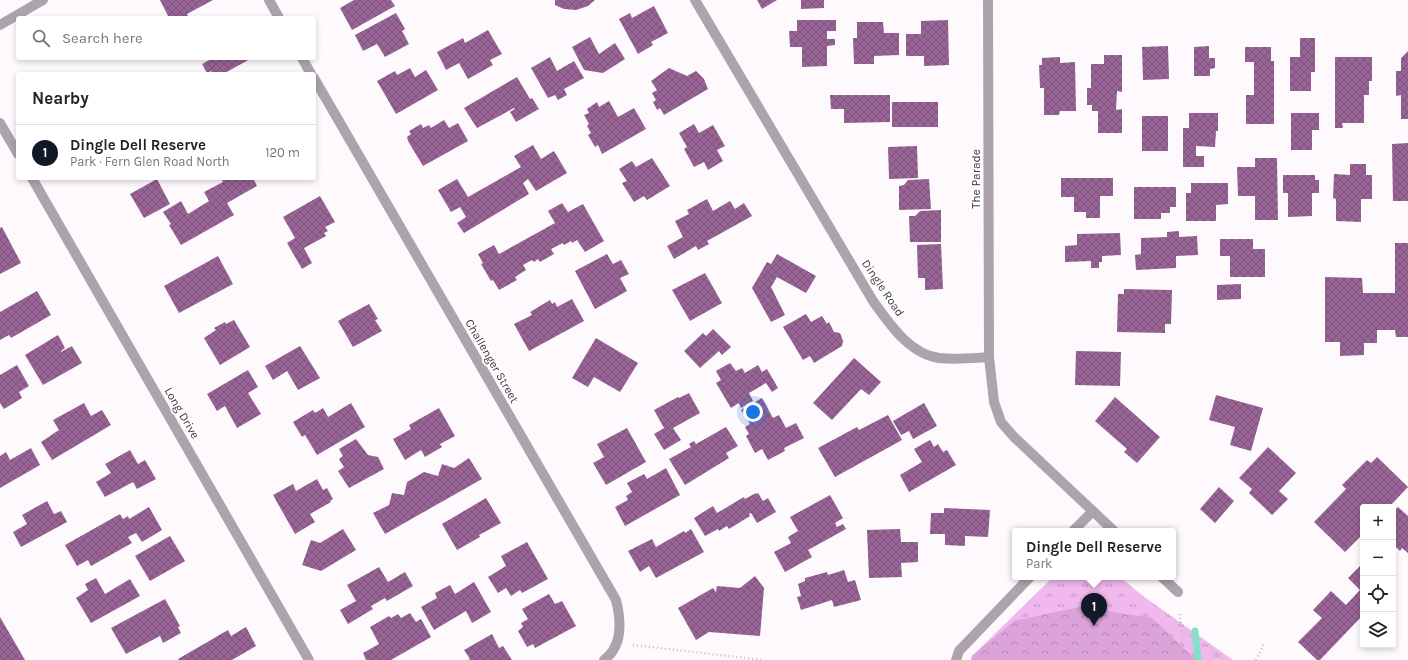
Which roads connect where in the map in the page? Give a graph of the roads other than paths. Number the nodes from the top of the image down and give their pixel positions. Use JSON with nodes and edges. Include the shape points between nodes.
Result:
{"nodes":[{"id":1,"x":43,"y":0,"type":"edge"},
{"id":2,"x":269,"y":0,"type":"edge"},
{"id":3,"x":695,"y":0,"type":"edge"},
{"id":4,"x":988,"y":0,"type":"edge"},
{"id":5,"x":278,"y":16,"type":"edge"},
{"id":6,"x":0,"y":25,"type":"edge"},
{"id":7,"x":303,"y":60,"type":"edge"},
{"id":8,"x":311,"y":72,"type":"edge"},
{"id":9,"x":316,"y":81,"type":"edge"},
{"id":10,"x":0,"y":123,"type":"edge"},
{"id":11,"x":16,"y":151,"type":"edge"},
{"id":12,"x":33,"y":180,"type":"edge"},
{"id":13,"x":989,"y":357,"type":"junction"},
{"id":14,"x":1093,"y":510,"type":"junction"},
{"id":15,"x":1076,"y":528,"type":"edge"},
{"id":16,"x":1111,"y":528,"type":"edge"},
{"id":17,"x":1027,"y":580,"type":"edge"},
{"id":18,"x":1165,"y":580,"type":"edge"},
{"id":19,"x":1178,"y":592,"type":"dead end"},
{"id":20,"x":309,"y":660,"type":"edge"},
{"id":21,"x":604,"y":660,"type":"edge"},
{"id":22,"x":956,"y":660,"type":"edge"}],
"edges":[{"from":1,"to":6,"type":"street"},
{"from":2,"to":5,"type":"street"},
{"from":3,"to":13,"type":"street","name":"Dingle Road","via":[[873,301],[889,323],[911,345],[938,358]]},
{"from":4,"to":13,"type":"street","name":"The Parade"},
{"from":7,"to":8,"type":"street"},
{"from":9,"to":21,"type":"street","name":"Challenger Street","via":[[616,600],[620,621],[618,640]]},
{"from":10,"to":11,"type":"street"},
{"from":12,"to":20,"type":"street","name":"Long Drive"},
{"from":13,"to":14,"type":"street","via":[[994,402],[1001,422]]},
{"from":14,"to":15,"type":"street"},
{"from":14,"to":16,"type":"street"},
{"from":17,"to":22,"type":"street","via":[[960,651]]},
{"from":18,"to":19,"type":"street"}]}
